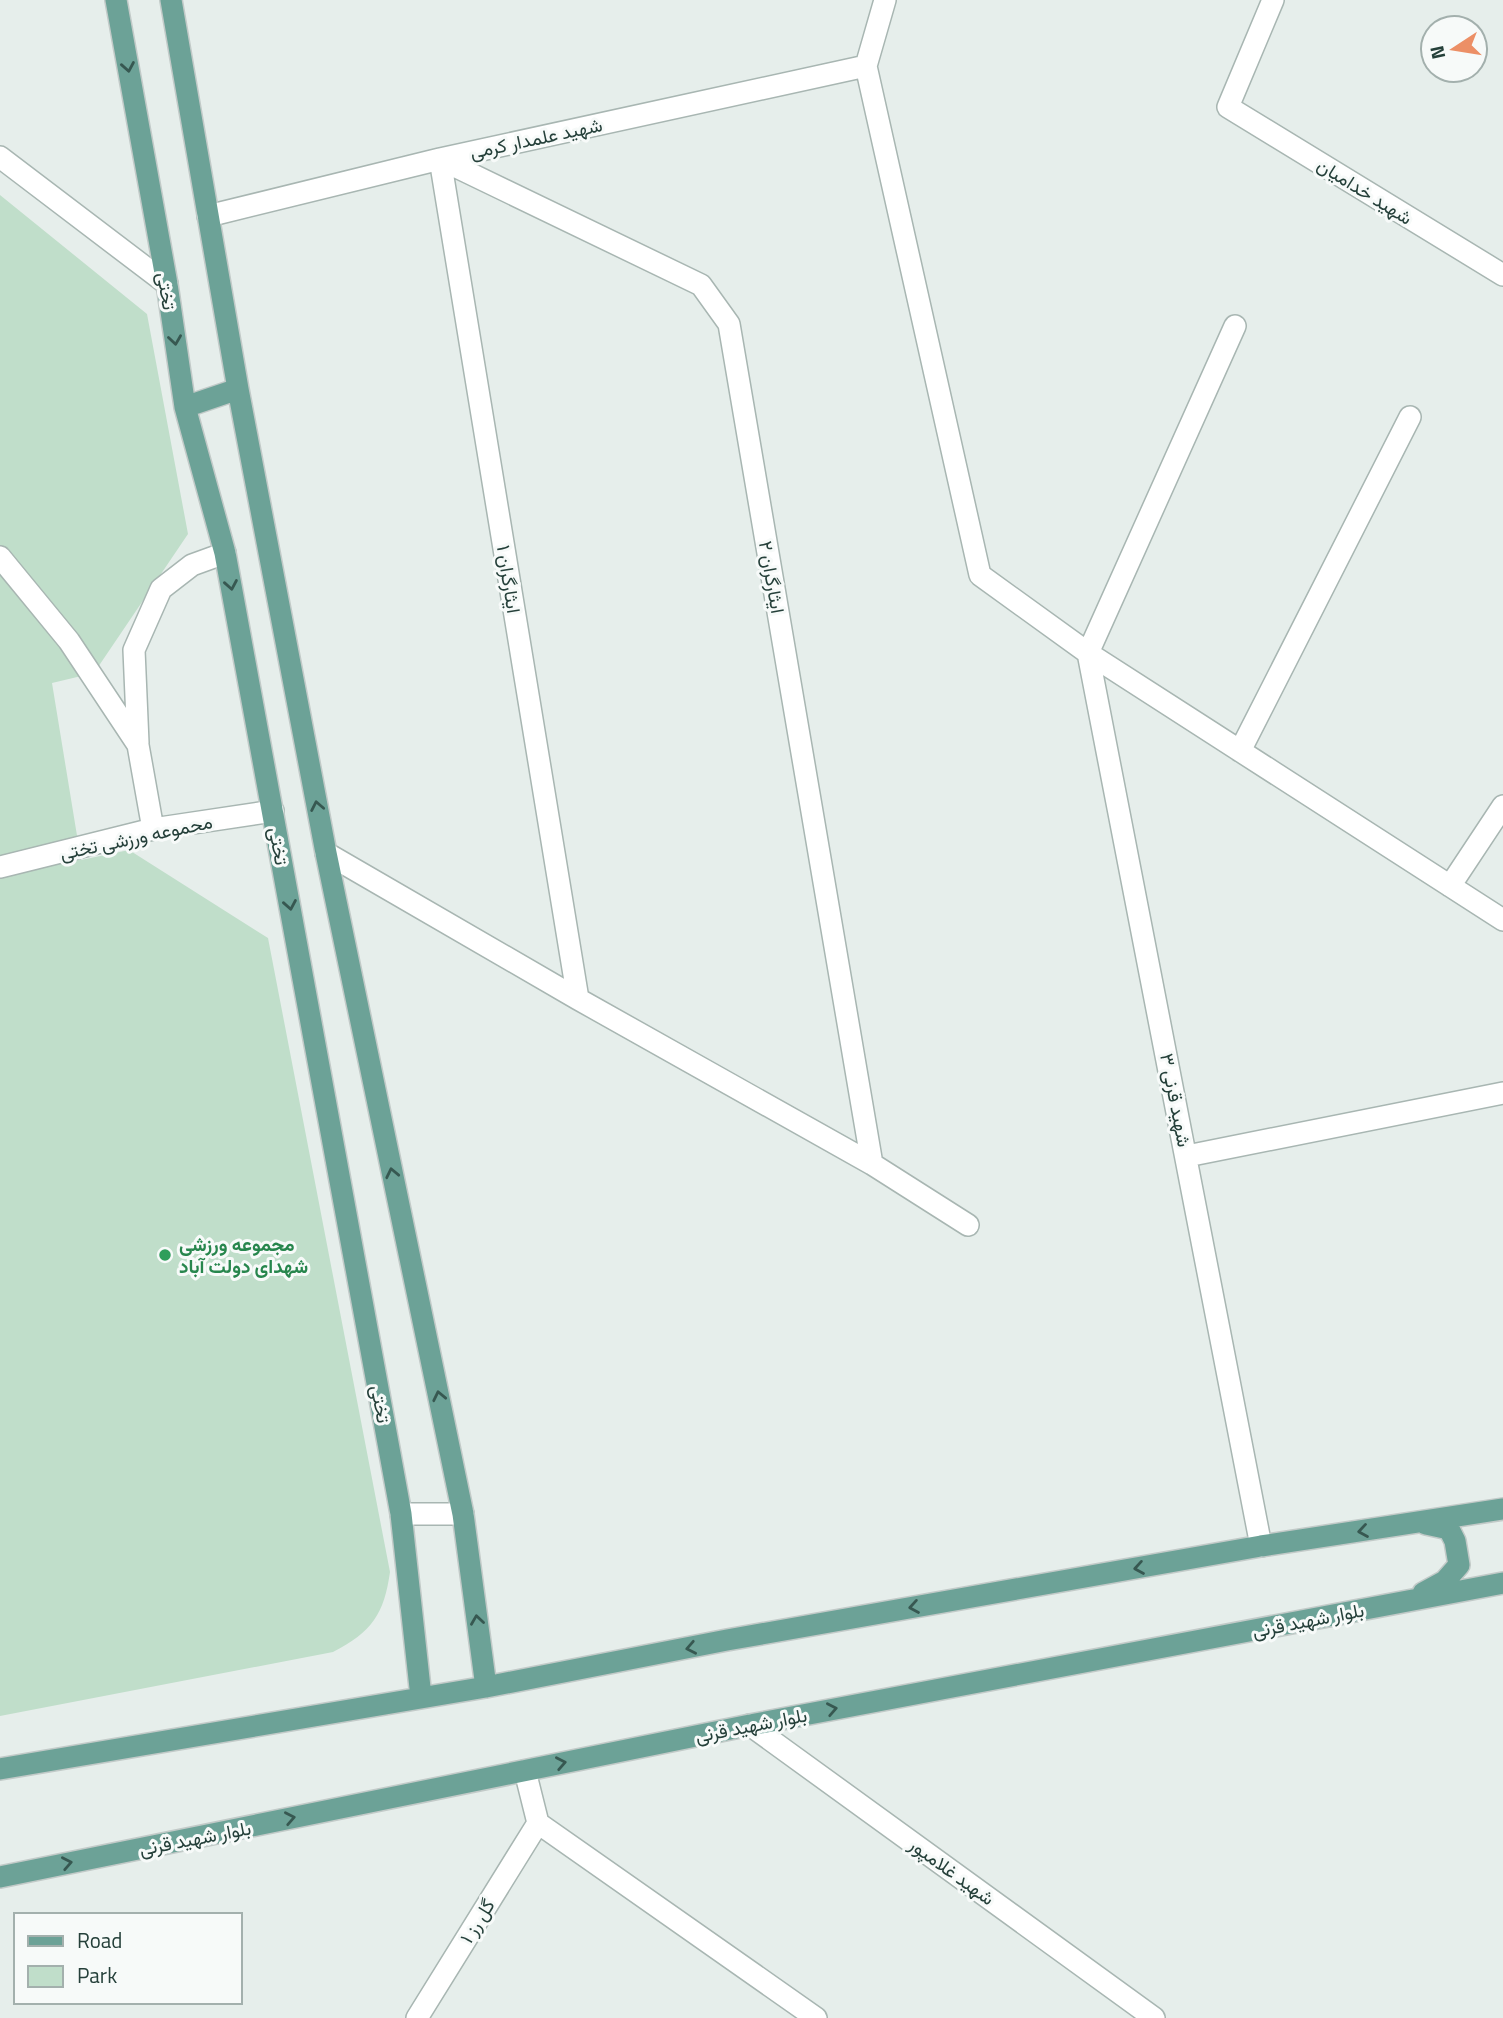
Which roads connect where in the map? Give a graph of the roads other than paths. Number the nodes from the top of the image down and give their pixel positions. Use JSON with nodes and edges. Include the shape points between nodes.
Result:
{"nodes":[{"id":1,"x":116,"y":0,"type":"edge"},
{"id":2,"x":171,"y":0,"type":"edge"},
{"id":3,"x":886,"y":0,"type":"edge"},
{"id":4,"x":1273,"y":0,"type":"edge"},
{"id":5,"x":866,"y":66,"type":"junction"},
{"id":6,"x":0,"y":157,"type":"edge"},
{"id":7,"x":440,"y":159,"type":"junction"},
{"id":8,"x":208,"y":216,"type":"junction"},
{"id":9,"x":1503,"y":275,"type":"edge"},
{"id":10,"x":167,"y":284,"type":"junction"},
{"id":11,"x":1235,"y":326,"type":"dead end"},
{"id":12,"x":238,"y":389,"type":"junction"},
{"id":13,"x":185,"y":407,"type":"junction"},
{"id":14,"x":1410,"y":417,"type":"dead end"},
{"id":15,"x":225,"y":553,"type":"junction"},
{"id":16,"x":0,"y":557,"type":"edge"},
{"id":17,"x":1088,"y":653,"type":"junction"},
{"id":18,"x":138,"y":745,"type":"junction"},
{"id":19,"x":1240,"y":751,"type":"junction"},
{"id":20,"x":1503,"y":806,"type":"edge"},
{"id":21,"x":273,"y":811,"type":"junction"},
{"id":22,"x":153,"y":829,"type":"junction"},
{"id":23,"x":326,"y":853,"type":"junction"},
{"id":24,"x":0,"y":867,"type":"edge"},
{"id":25,"x":1450,"y":886,"type":"junction"},
{"id":26,"x":1503,"y":920,"type":"edge"},
{"id":27,"x":578,"y":999,"type":"junction"},
{"id":28,"x":1503,"y":1093,"type":"edge"},
{"id":29,"x":1187,"y":1156,"type":"junction"},
{"id":30,"x":872,"y":1164,"type":"junction"},
{"id":31,"x":968,"y":1225,"type":"dead end"},
{"id":32,"x":1503,"y":1509,"type":"edge"},
{"id":33,"x":401,"y":1514,"type":"junction"},
{"id":34,"x":463,"y":1514,"type":"junction"},
{"id":35,"x":1408,"y":1524,"type":"junction"},
{"id":36,"x":1261,"y":1546,"type":"junction"},
{"id":37,"x":1503,"y":1583,"type":"edge"},
{"id":38,"x":1409,"y":1601,"type":"junction"},
{"id":39,"x":486,"y":1687,"type":"junction"},
{"id":40,"x":421,"y":1697,"type":"junction"},
{"id":41,"x":750,"y":1725,"type":"junction"},
{"id":42,"x":0,"y":1769,"type":"edge"},
{"id":43,"x":525,"y":1770,"type":"junction"},
{"id":44,"x":538,"y":1823,"type":"junction"},
{"id":45,"x":0,"y":1877,"type":"edge"},
{"id":46,"x":417,"y":2018,"type":"edge"},
{"id":47,"x":816,"y":2018,"type":"edge"},
{"id":48,"x":1154,"y":2018,"type":"edge"}],
"edges":[{"from":1,"to":10,"type":"main road","name":"تختی","one_way":true},
{"from":2,"to":8,"type":"main road"},
{"from":3,"to":5,"type":"street"},
{"from":4,"to":9,"type":"street","name":"شهید خدامیان","via":[[1228,107]]},
{"from":5,"to":7,"type":"street","name":"شهید علمدار کرمی"},
{"from":5,"to":17,"type":"street","via":[[980,575]]},
{"from":6,"to":10,"type":"street"},
{"from":7,"to":8,"type":"street","name":"شهید علمدار کرمی"},
{"from":7,"to":27,"type":"street","name":"ایثارگران ۱"},
{"from":7,"to":30,"type":"street","name":"ایثارگران ۲","via":[[701,285],[729,324]]},
{"from":8,"to":12,"type":"main road"},
{"from":10,"to":13,"type":"main road","name":"تختی","one_way":true},
{"from":11,"to":17,"type":"street"},
{"from":12,"to":13,"type":"main road"},
{"from":23,"to":12,"type":"main road","one_way":true},
{"from":13,"to":15,"type":"main road","name":"تختی"},
{"from":14,"to":19,"type":"street"},
{"from":15,"to":18,"type":"street","via":[[192,565],[161,589],[134,650]]},
{"from":15,"to":21,"type":"main road","name":"تختی","one_way":true},
{"from":16,"to":18,"type":"street","via":[[69,641]]},
{"from":17,"to":19,"type":"street"},
{"from":17,"to":29,"type":"street","name":"شهید قرنی ۳"},
{"from":18,"to":22,"type":"street"},
{"from":19,"to":25,"type":"street"},
{"from":20,"to":25,"type":"street"},
{"from":21,"to":22,"type":"street","name":"محموعه ورزشی تختی"},
{"from":21,"to":33,"type":"main road","name":"تختی","one_way":true},
{"from":22,"to":24,"type":"street","name":"محموعه ورزشی تختی"},
{"from":23,"to":27,"type":"street"},
{"from":34,"to":23,"type":"main road","one_way":true},
{"from":25,"to":26,"type":"street"},
{"from":27,"to":30,"type":"street"},
{"from":28,"to":29,"type":"street"},
{"from":29,"to":36,"type":"street","name":"شهید قرنی ۳"},
{"from":30,"to":31,"type":"street"},
{"from":32,"to":35,"type":"main road"},
{"from":33,"to":34,"type":"street"},
{"from":33,"to":40,"type":"main road","name":"تختی"},
{"from":39,"to":34,"type":"main road","one_way":true},
{"from":35,"to":36,"type":"main road","one_way":true},
{"from":35,"to":38,"type":"main road","via":[[1449,1529],[1459,1565],[1445,1581]]},
{"from":36,"to":39,"type":"main road","one_way":true},
{"from":37,"to":38,"type":"main road","name":"بلوار شهید قرنی"},
{"from":41,"to":38,"type":"main road","name":"بلوار شهید قرنی","one_way":true},
{"from":39,"to":40,"type":"main road"},
{"from":40,"to":42,"type":"main road"},
{"from":43,"to":41,"type":"main road","name":"بلوار شهید قرنی","one_way":true},
{"from":41,"to":48,"type":"street","name":"شهید غلامپور"},
{"from":43,"to":44,"type":"street"},
{"from":45,"to":43,"type":"main road","name":"بلوار شهید قرنی","one_way":true},
{"from":44,"to":46,"type":"street","name":"گل رز ۱"},
{"from":44,"to":47,"type":"street"}]}
